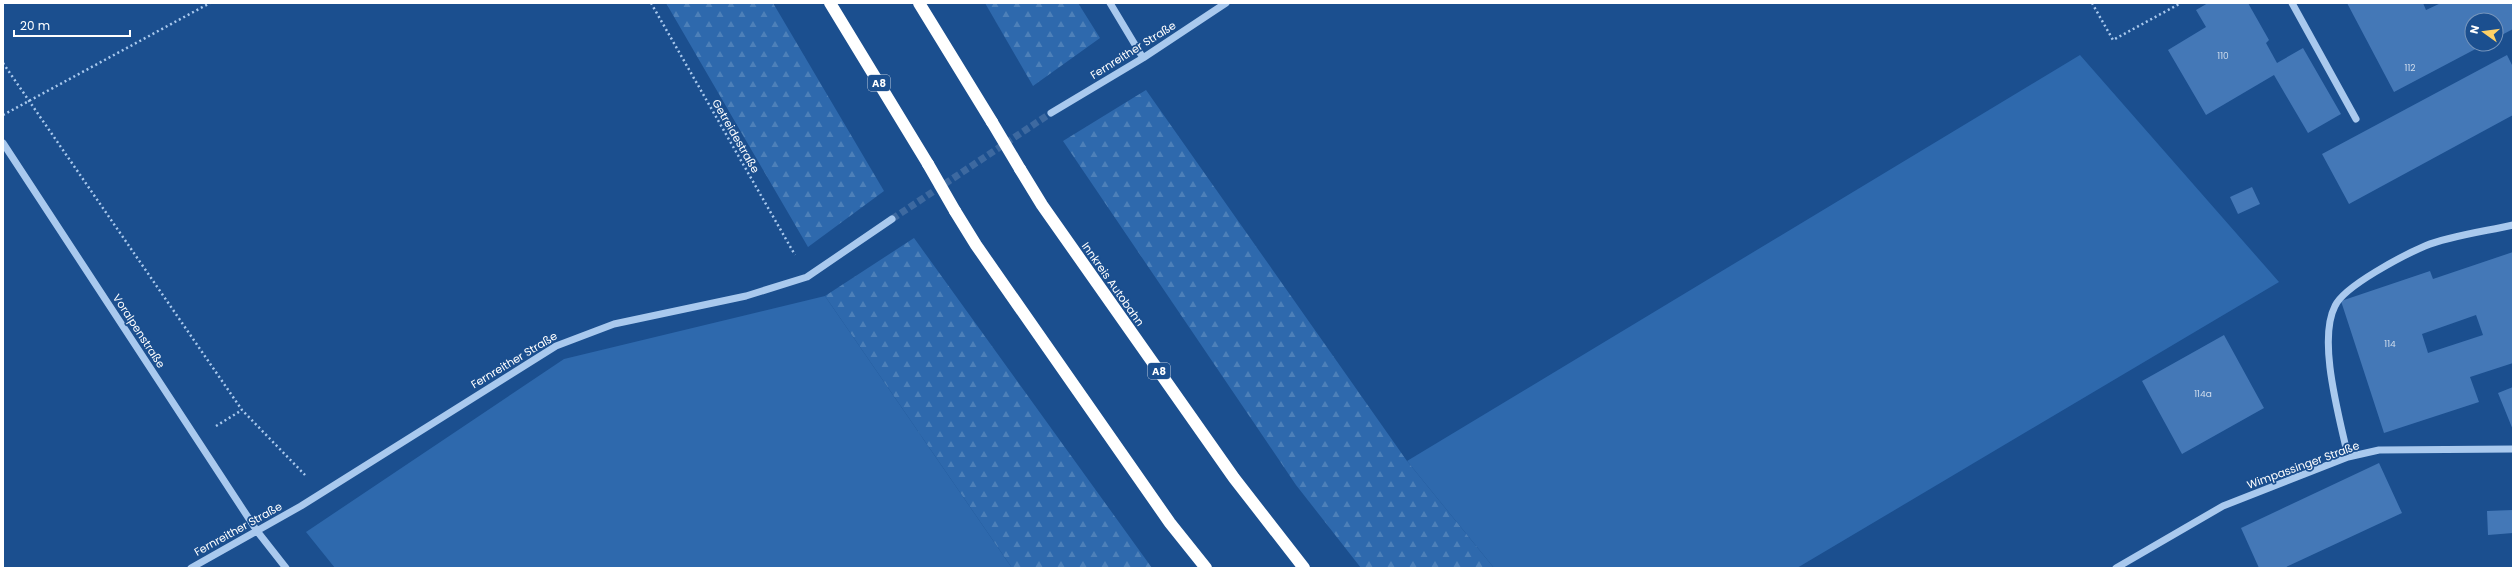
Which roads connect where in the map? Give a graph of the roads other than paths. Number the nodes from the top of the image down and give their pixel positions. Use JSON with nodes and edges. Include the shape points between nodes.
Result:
{"nodes":[{"id":1,"x":830,"y":3,"type":"edge"},
{"id":2,"x":919,"y":3,"type":"edge"},
{"id":3,"x":1110,"y":3,"type":"edge"},
{"id":4,"x":1226,"y":3,"type":"edge"},
{"id":5,"x":2292,"y":3,"type":"edge"},
{"id":6,"x":1143,"y":58,"type":"junction"},
{"id":7,"x":1051,"y":113,"type":"tunnel mouth"},
{"id":8,"x":2356,"y":119,"type":"dead end"},
{"id":9,"x":3,"y":143,"type":"edge"},
{"id":10,"x":892,"y":219,"type":"tunnel mouth"},
{"id":11,"x":2513,"y":225,"type":"edge"},
{"id":12,"x":2513,"y":449,"type":"edge"},
{"id":13,"x":2348,"y":457,"type":"junction"},
{"id":14,"x":257,"y":531,"type":"junction"},
{"id":15,"x":191,"y":568,"type":"edge"},
{"id":16,"x":286,"y":568,"type":"edge"},
{"id":17,"x":1206,"y":568,"type":"edge"},
{"id":18,"x":1304,"y":568,"type":"edge"},
{"id":19,"x":2116,"y":568,"type":"edge"}],
"edges":[{"from":1,"to":17,"type":"highway","number":"A8","bridge":true,"via":[[976,245],[1170,523]]},
{"from":2,"to":18,"type":"highway","name":"Innkreis Autobahn","number":"A8","bridge":true,"via":[[1042,205],[1234,478]]},
{"from":3,"to":6,"type":"street"},
{"from":4,"to":6,"type":"street","name":"Fernreither Straße"},
{"from":5,"to":8,"type":"street"},
{"from":6,"to":7,"type":"street","name":"Fernreither Straße"},
{"from":9,"to":14,"type":"street","name":"Voralpenstraße"},
{"from":10,"to":14,"type":"street","name":"Fernreither Straße","via":[[807,277],[746,296],[614,324],[556,346]]},
{"from":11,"to":13,"type":"street","via":[[2426,246],[2358,282],[2335,305],[2329,334],[2329,362]]},
{"from":12,"to":13,"type":"street","name":"Wimpassinger Straße","via":[[2379,450]]},
{"from":13,"to":19,"type":"street","name":"Wimpassinger Straße","via":[[2223,506]]},
{"from":14,"to":15,"type":"street","name":"Fernreither Straße"},
{"from":14,"to":16,"type":"street","name":"Voralpenstraße"}]}
